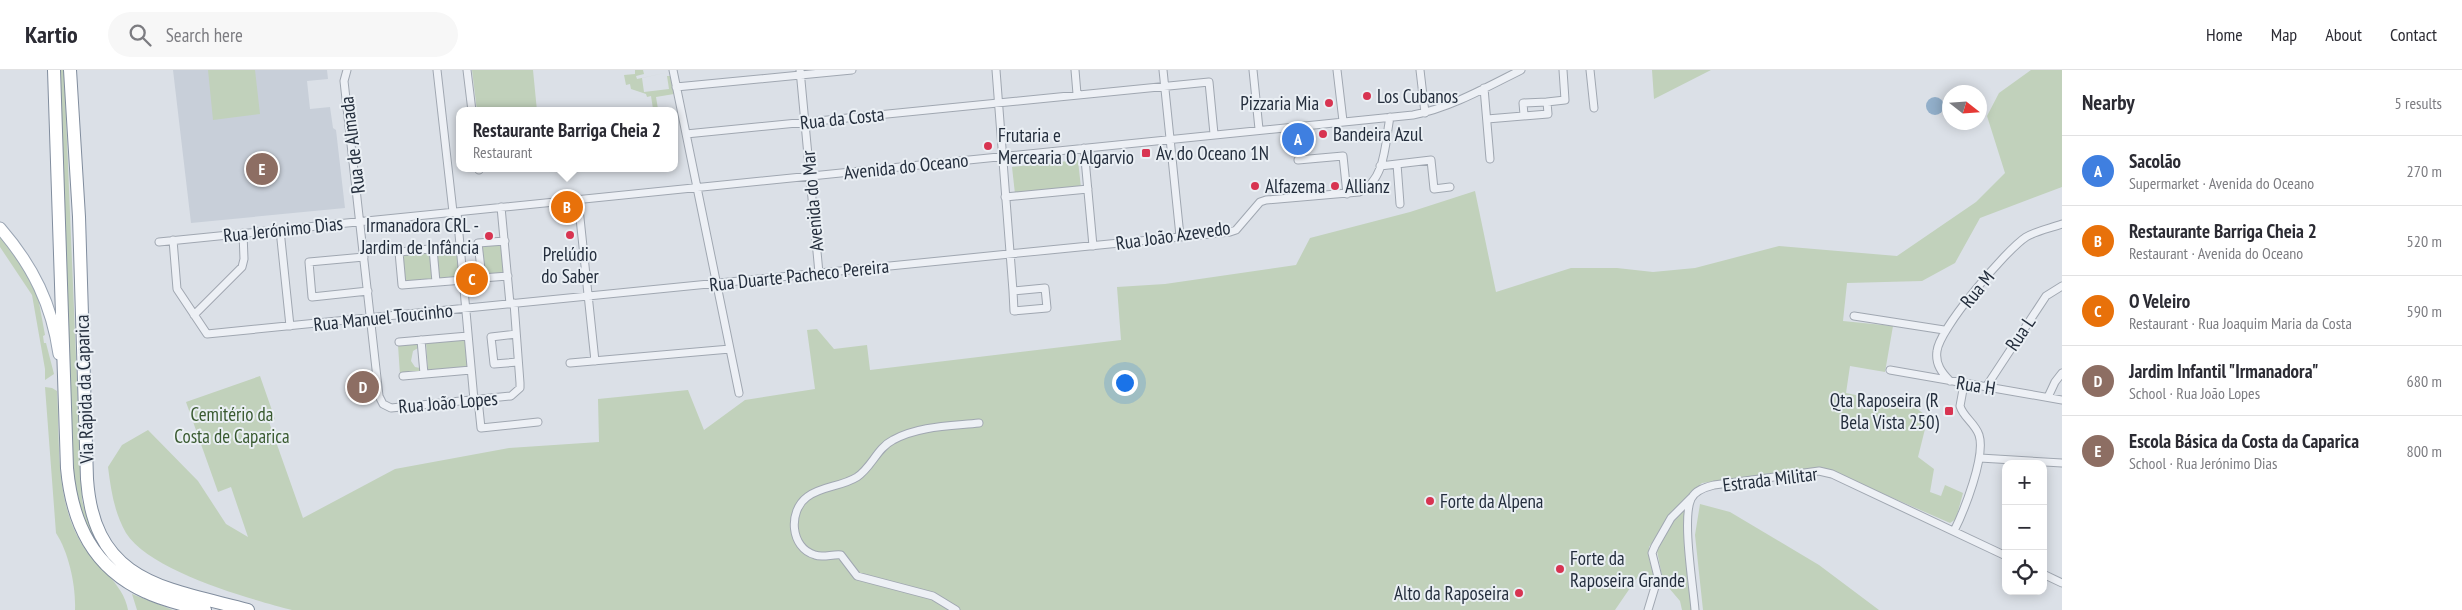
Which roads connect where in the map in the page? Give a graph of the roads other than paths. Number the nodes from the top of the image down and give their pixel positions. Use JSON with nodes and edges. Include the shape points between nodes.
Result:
{"nodes":[{"id":1,"x":54,"y":70,"type":"edge"},
{"id":2,"x":70,"y":70,"type":"edge"},
{"id":3,"x":347,"y":70,"type":"edge"},
{"id":4,"x":437,"y":70,"type":"edge"},
{"id":5,"x":467,"y":70,"type":"edge"},
{"id":6,"x":673,"y":70,"type":"edge"},
{"id":7,"x":852,"y":70,"type":"edge"},
{"id":8,"x":996,"y":70,"type":"edge"},
{"id":9,"x":1075,"y":70,"type":"edge"},
{"id":10,"x":1163,"y":70,"type":"edge"},
{"id":11,"x":1253,"y":70,"type":"edge"},
{"id":12,"x":1337,"y":70,"type":"edge"},
{"id":13,"x":1420,"y":70,"type":"edge"},
{"id":14,"x":1521,"y":70,"type":"edge"},
{"id":15,"x":1563,"y":70,"type":"edge"},
{"id":16,"x":1590,"y":70,"type":"edge"},
{"id":17,"x":800,"y":73,"type":"edge"},
{"id":18,"x":1165,"y":86,"type":"junction"},
{"id":19,"x":676,"y":87,"type":"junction"},
{"id":20,"x":1484,"y":88,"type":"junction"},
{"id":21,"x":1077,"y":94,"type":"junction"},
{"id":22,"x":998,"y":102,"type":"junction"},
{"id":23,"x":1547,"y":102,"type":"junction"},
{"id":24,"x":472,"y":107,"type":"edge"},
{"id":25,"x":677,"y":107,"type":"edge"},
{"id":26,"x":1594,"y":108,"type":"dead end"},
{"id":27,"x":1425,"y":113,"type":"junction"},
{"id":28,"x":678,"y":114,"type":"edge"},
{"id":29,"x":1524,"y":116,"type":"junction"},
{"id":30,"x":1390,"y":117,"type":"junction"},
{"id":31,"x":1487,"y":119,"type":"junction"},
{"id":32,"x":1343,"y":121,"type":"junction"},
{"id":33,"x":805,"y":122,"type":"junction"},
{"id":34,"x":1259,"y":129,"type":"junction"},
{"id":35,"x":686,"y":134,"type":"junction"},
{"id":36,"x":1214,"y":134,"type":"junction"},
{"id":37,"x":1170,"y":140,"type":"junction"},
{"id":38,"x":1084,"y":148,"type":"junction"},
{"id":39,"x":1002,"y":156,"type":"junction"},
{"id":40,"x":1490,"y":159,"type":"dead end"},
{"id":41,"x":1298,"y":160,"type":"dead end"},
{"id":42,"x":1397,"y":164,"type":"junction"},
{"id":43,"x":1380,"y":166,"type":"junction"},
{"id":44,"x":810,"y":175,"type":"junction"},
{"id":45,"x":697,"y":187,"type":"junction"},
{"id":46,"x":1450,"y":187,"type":"dead end"},
{"id":47,"x":1088,"y":189,"type":"junction"},
{"id":48,"x":1347,"y":194,"type":"junction"},
{"id":49,"x":1005,"y":197,"type":"junction"},
{"id":50,"x":578,"y":199,"type":"junction"},
{"id":51,"x":1400,"y":204,"type":"dead end"},
{"id":52,"x":501,"y":207,"type":"junction"},
{"id":53,"x":455,"y":212,"type":"junction"},
{"id":54,"x":361,"y":222,"type":"junction"},
{"id":55,"x":2062,"y":224,"type":"edge"},
{"id":56,"x":0,"y":228,"type":"edge"},
{"id":57,"x":280,"y":230,"type":"junction"},
{"id":58,"x":243,"y":234,"type":"junction"},
{"id":59,"x":1180,"y":236,"type":"junction"},
{"id":60,"x":173,"y":240,"type":"junction"},
{"id":61,"x":504,"y":241,"type":"junction"},
{"id":62,"x":158,"y":242,"type":"dead end"},
{"id":63,"x":460,"y":246,"type":"junction"},
{"id":64,"x":1093,"y":246,"type":"junction"},
{"id":65,"x":433,"y":249,"type":"junction"},
{"id":66,"x":1010,"y":255,"type":"junction"},
{"id":67,"x":364,"y":257,"type":"junction"},
{"id":68,"x":819,"y":273,"type":"junction"},
{"id":69,"x":508,"y":276,"type":"junction"},
{"id":70,"x":463,"y":280,"type":"junction"},
{"id":71,"x":436,"y":282,"type":"junction"},
{"id":72,"x":717,"y":283,"type":"junction"},
{"id":73,"x":2062,"y":286,"type":"edge"},
{"id":74,"x":368,"y":291,"type":"junction"},
{"id":75,"x":1012,"y":291,"type":"junction"},
{"id":76,"x":588,"y":296,"type":"junction"},
{"id":77,"x":512,"y":303,"type":"junction"},
{"id":78,"x":465,"y":308,"type":"junction"},
{"id":79,"x":194,"y":315,"type":"junction"},
{"id":80,"x":1854,"y":316,"type":"dead end"},
{"id":81,"x":370,"y":318,"type":"junction"},
{"id":82,"x":290,"y":326,"type":"junction"},
{"id":83,"x":1944,"y":330,"type":"junction"},
{"id":84,"x":516,"y":334,"type":"junction"},
{"id":85,"x":468,"y":336,"type":"junction"},
{"id":86,"x":421,"y":340,"type":"junction"},
{"id":87,"x":399,"y":342,"type":"dead end"},
{"id":88,"x":730,"y":349,"type":"junction"},
{"id":89,"x":595,"y":361,"type":"junction"},
{"id":90,"x":518,"y":362,"type":"junction"},
{"id":91,"x":570,"y":363,"type":"dead end"},
{"id":92,"x":471,"y":370,"type":"junction"},
{"id":93,"x":1890,"y":370,"type":"dead end"},
{"id":94,"x":2062,"y":373,"type":"edge"},
{"id":95,"x":424,"y":374,"type":"junction"},
{"id":96,"x":403,"y":376,"type":"dead end"},
{"id":97,"x":1950,"y":381,"type":"junction"},
{"id":98,"x":1964,"y":384,"type":"junction"},
{"id":99,"x":1986,"y":387,"type":"junction"},
{"id":100,"x":739,"y":393,"type":"dead end"},
{"id":101,"x":2048,"y":397,"type":"junction"},
{"id":102,"x":476,"y":400,"type":"junction"},
{"id":103,"x":2062,"y":400,"type":"edge"},
{"id":104,"x":538,"y":422,"type":"dead end"},
{"id":105,"x":979,"y":423,"type":"dead end"},
{"id":106,"x":1980,"y":458,"type":"junction"},
{"id":107,"x":2062,"y":463,"type":"edge"},
{"id":108,"x":68,"y":468,"type":"junction"},
{"id":109,"x":1692,"y":498,"type":"junction"},
{"id":110,"x":1954,"y":531,"type":"junction"},
{"id":111,"x":2002,"y":554,"type":"edge"},
{"id":112,"x":2047,"y":576,"type":"edge"},
{"id":113,"x":2062,"y":583,"type":"edge"},
{"id":114,"x":205,"y":610,"type":"edge"},
{"id":115,"x":248,"y":610,"type":"edge"},
{"id":116,"x":956,"y":610,"type":"edge"},
{"id":117,"x":1648,"y":610,"type":"edge"},
{"id":118,"x":1695,"y":610,"type":"edge"}],
"edges":[{"from":1,"to":108,"type":"highway","name":"Via Rápida da Caparica"},
{"from":2,"to":115,"type":"highway","name":"Via Rápida da Caparica","via":[[90,508],[107,546],[136,574],[165,588]]},
{"from":3,"to":54,"type":"street","name":"Rua de Almada","via":[[344,81]]},
{"from":4,"to":53,"type":"street"},
{"from":5,"to":24,"type":"street"},
{"from":6,"to":19,"type":"street"},
{"from":7,"to":17,"type":"street"},
{"from":8,"to":22,"type":"street"},
{"from":9,"to":21,"type":"street"},
{"from":10,"to":18,"type":"street"},
{"from":11,"to":34,"type":"street"},
{"from":12,"to":32,"type":"street"},
{"from":13,"to":27,"type":"street"},
{"from":14,"to":20,"type":"street","name":"Avenida do Oceano"},
{"from":15,"to":23,"type":"street","via":[[1565,100]]},
{"from":16,"to":26,"type":"street"},
{"from":17,"to":19,"type":"street"},
{"from":17,"to":33,"type":"street","name":"Avenida do Mar"},
{"from":18,"to":21,"type":"street","name":"Rua da Costa"},
{"from":18,"to":36,"type":"street","name":"Rua da Costa","via":[[1208,82]]},
{"from":18,"to":37,"type":"street"},
{"from":19,"to":25,"type":"street"},
{"from":20,"to":27,"type":"street","name":"Avenida do Oceano"},
{"from":20,"to":31,"type":"street"},
{"from":21,"to":22,"type":"street","name":"Rua da Costa"},
{"from":22,"to":33,"type":"street","name":"Rua da Costa"},
{"from":22,"to":39,"type":"street"},
{"from":23,"to":29,"type":"street","via":[[1548,114]]},
{"from":23,"to":29,"type":"street","via":[[1523,103]]},
{"from":27,"to":30,"type":"street","name":"Avenida do Oceano"},
{"from":28,"to":35,"type":"street"},
{"from":29,"to":31,"type":"street"},
{"from":30,"to":32,"type":"street","name":"Avenida do Oceano"},
{"from":30,"to":43,"type":"street","name":"Rua João Azevedo"},
{"from":31,"to":40,"type":"street"},
{"from":32,"to":34,"type":"street","name":"Avenida do Oceano"},
{"from":33,"to":35,"type":"street","name":"Rua da Costa"},
{"from":33,"to":44,"type":"street","name":"Avenida do Mar"},
{"from":34,"to":36,"type":"street","name":"Avenida do Oceano"},
{"from":35,"to":45,"type":"street"},
{"from":36,"to":37,"type":"street","name":"Avenida do Oceano"},
{"from":37,"to":38,"type":"street","name":"Avenida do Oceano"},
{"from":37,"to":59,"type":"street"},
{"from":38,"to":39,"type":"street","name":"Avenida do Oceano"},
{"from":38,"to":47,"type":"street"},
{"from":39,"to":44,"type":"street","name":"Avenida do Oceano"},
{"from":39,"to":49,"type":"street"},
{"from":41,"to":48,"type":"street","via":[[1343,156]]},
{"from":42,"to":43,"type":"street"},
{"from":42,"to":46,"type":"street","via":[[1431,160],[1434,189]]},
{"from":42,"to":51,"type":"street"},
{"from":43,"to":48,"type":"street","name":"Rua João Azevedo","via":[[1374,183]]},
{"from":44,"to":45,"type":"street","name":"Avenida do Oceano"},
{"from":44,"to":68,"type":"street","name":"Avenida do Mar"},
{"from":45,"to":50,"type":"street","name":"Avenida do Oceano"},
{"from":45,"to":72,"type":"street"},
{"from":47,"to":49,"type":"street"},
{"from":47,"to":64,"type":"street"},
{"from":48,"to":59,"type":"street","name":"Rua João Azevedo","via":[[1266,200],[1236,230]]},
{"from":49,"to":66,"type":"street"},
{"from":50,"to":52,"type":"street","name":"Avenida do Oceano"},
{"from":50,"to":76,"type":"street"},
{"from":52,"to":53,"type":"street","name":"Avenida do Oceano"},
{"from":52,"to":61,"type":"street","name":"Rua João Lopes"},
{"from":53,"to":54,"type":"street","name":"Rua Jerónimo Dias"},
{"from":53,"to":63,"type":"street"},
{"from":54,"to":57,"type":"street","name":"Rua Jerónimo Dias"},
{"from":54,"to":67,"type":"street","name":"Rua João Lopes"},
{"from":55,"to":83,"type":"street","name":"Rua M","via":[[2026,237],[2008,252]]},
{"from":56,"to":108,"type":"main road","via":[[23,258],[50,311],[61,370]]},
{"from":57,"to":58,"type":"street","name":"Rua Jerónimo Dias"},
{"from":57,"to":82,"type":"street"},
{"from":58,"to":60,"type":"street","name":"Rua Jerónimo Dias"},
{"from":58,"to":79,"type":"street","via":[[242,267]]},
{"from":59,"to":64,"type":"street","name":"Rua João Azevedo"},
{"from":60,"to":62,"type":"street","name":"Rua Jerónimo Dias"},
{"from":60,"to":79,"type":"street","via":[[177,289]]},
{"from":61,"to":69,"type":"street","name":"Rua João Lopes"},
{"from":61,"to":69,"type":"street","via":[[478,243],[479,252],[482,278]]},
{"from":63,"to":65,"type":"street"},
{"from":63,"to":70,"type":"street"},
{"from":64,"to":66,"type":"street","name":"Rua João Azevedo"},
{"from":65,"to":71,"type":"street"},
{"from":65,"to":71,"type":"street","via":[[399,252],[402,286]]},
{"from":66,"to":68,"type":"street","name":"Rua Duarte Pacheco Pereira"},
{"from":66,"to":75,"type":"street"},
{"from":67,"to":74,"type":"street","name":"Rua João Lopes"},
{"from":67,"to":74,"type":"street","via":[[309,262],[312,297]]},
{"from":68,"to":72,"type":"street","name":"Rua Duarte Pacheco Pereira"},
{"from":69,"to":77,"type":"street","name":"Rua João Lopes"},
{"from":70,"to":71,"type":"street"},
{"from":70,"to":78,"type":"street"},
{"from":72,"to":76,"type":"street","name":"Rua Duarte Pacheco Pereira"},
{"from":72,"to":88,"type":"street"},
{"from":73,"to":99,"type":"street","name":"Rua L","via":[[2046,296]]},
{"from":74,"to":81,"type":"street","name":"Rua João Lopes"},
{"from":75,"to":75,"type":"street","via":[[1014,311],[1047,308],[1045,288]]},
{"from":76,"to":77,"type":"street","name":"Rua Manuel Toucinho"},
{"from":76,"to":89,"type":"street"},
{"from":77,"to":78,"type":"street","name":"Rua Manuel Toucinho"},
{"from":77,"to":84,"type":"street","name":"Rua João Lopes"},
{"from":78,"to":81,"type":"street","name":"Rua Manuel Toucinho"},
{"from":78,"to":85,"type":"street"},
{"from":79,"to":82,"type":"street","name":"Rua Manuel Toucinho","via":[[207,334]]},
{"from":80,"to":83,"type":"street"},
{"from":81,"to":82,"type":"street","name":"Rua Manuel Toucinho"},
{"from":81,"to":102,"type":"street","name":"Rua João Lopes","via":[[379,396],[385,406],[393,408]]},
{"from":83,"to":97,"type":"street","name":"Rua M","via":[[1936,351],[1940,371]]},
{"from":84,"to":90,"type":"street","name":"Rua João Lopes"},
{"from":84,"to":90,"type":"street","via":[[491,337],[494,364]]},
{"from":85,"to":86,"type":"street"},
{"from":85,"to":92,"type":"street"},
{"from":86,"to":87,"type":"street"},
{"from":86,"to":95,"type":"street"},
{"from":88,"to":89,"type":"street"},
{"from":88,"to":100,"type":"street"},
{"from":89,"to":91,"type":"street"},
{"from":90,"to":102,"type":"street","name":"Rua João Lopes","via":[[520,388],[517,392],[512,396]]},
{"from":92,"to":95,"type":"street"},
{"from":92,"to":102,"type":"street"},
{"from":93,"to":97,"type":"street","name":"Rua H"},
{"from":94,"to":101,"type":"street"},
{"from":95,"to":96,"type":"street"},
{"from":97,"to":98,"type":"street","name":"Rua H"},
{"from":98,"to":99,"type":"street","name":"Rua H"},
{"from":98,"to":106,"type":"street","via":[[1960,406],[1980,437]]},
{"from":99,"to":101,"type":"street","name":"Rua H"},
{"from":101,"to":103,"type":"street","name":"Rua H"},
{"from":102,"to":104,"type":"street","via":[[481,428]]},
{"from":105,"to":116,"type":"street","via":[[912,432],[893,440],[856,478],[807,497],[794,515],[799,545],[808,553],[841,555],[857,576],[924,593]]},
{"from":106,"to":107,"type":"street"},
{"from":106,"to":110,"type":"street","via":[[1962,516]]},
{"from":108,"to":114,"type":"highway","name":"Via Rápida da Caparica","via":[[71,500],[78,522],[106,564],[145,592]]},
{"from":109,"to":110,"type":"street","name":"Estrada Militar","via":[[1702,489],[1714,485],[1819,471],[1863,487]]},
{"from":109,"to":117,"type":"street","name":"Estrada Militar","via":[[1671,518],[1654,546],[1652,553],[1658,577]]},
{"from":109,"to":118,"type":"street","via":[[1688,518]]},
{"from":110,"to":111,"type":"street","name":"Estrada Militar"},
{"from":112,"to":113,"type":"street"}]}
